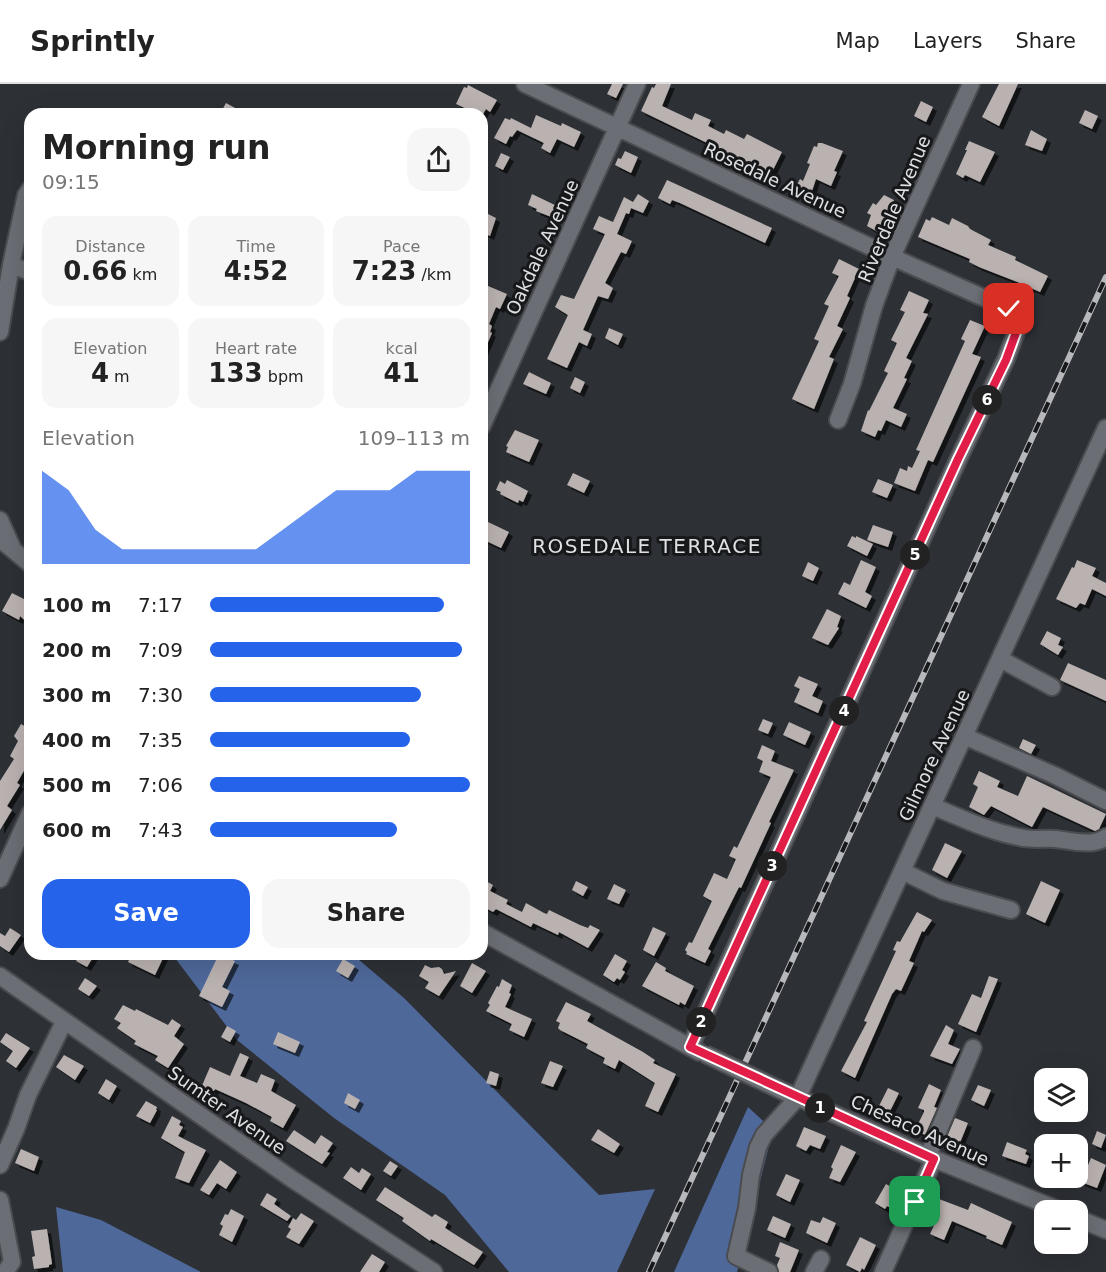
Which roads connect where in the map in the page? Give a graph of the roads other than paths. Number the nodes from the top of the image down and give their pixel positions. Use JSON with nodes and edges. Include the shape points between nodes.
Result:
{"nodes":[{"id":1,"x":525,"y":84,"type":"edge"},
{"id":2,"x":637,"y":84,"type":"edge"},
{"id":3,"x":971,"y":84,"type":"edge"},
{"id":4,"x":618,"y":127,"type":"junction"},
{"id":5,"x":24,"y":207,"type":"edge"},
{"id":6,"x":892,"y":257,"type":"junction"},
{"id":7,"x":10,"y":265,"type":"junction"},
{"id":8,"x":24,"y":270,"type":"edge"},
{"id":9,"x":0,"y":333,"type":"edge"},
{"id":10,"x":488,"y":413,"type":"edge"},
{"id":11,"x":838,"y":420,"type":"dead end"},
{"id":12,"x":1106,"y":428,"type":"edge"},
{"id":13,"x":0,"y":520,"type":"edge"},
{"id":14,"x":6,"y":543,"type":"edge"},
{"id":15,"x":24,"y":559,"type":"edge"},
{"id":16,"x":1000,"y":659,"type":"junction"},
{"id":17,"x":1052,"y":687,"type":"dead end"},
{"id":18,"x":964,"y":735,"type":"junction"},
{"id":19,"x":1106,"y":801,"type":"edge"},
{"id":20,"x":932,"y":806,"type":"junction"},
{"id":21,"x":24,"y":826,"type":"edge"},
{"id":22,"x":1106,"y":837,"type":"edge"},
{"id":23,"x":902,"y":871,"type":"junction"},
{"id":24,"x":0,"y":879,"type":"edge"},
{"id":25,"x":1011,"y":910,"type":"dead end"},
{"id":26,"x":488,"y":935,"type":"edge"},
{"id":27,"x":0,"y":976,"type":"edge"},
{"id":28,"x":64,"y":1022,"type":"junction"},
{"id":29,"x":973,"y":1048,"type":"dead end"},
{"id":30,"x":697,"y":1051,"type":"junction"},
{"id":31,"x":792,"y":1095,"type":"junction"},
{"id":32,"x":931,"y":1157,"type":"junction"},
{"id":33,"x":0,"y":1166,"type":"edge"},
{"id":34,"x":0,"y":1200,"type":"edge"},
{"id":35,"x":1035,"y":1200,"type":"edge"},
{"id":36,"x":1088,"y":1223,"type":"edge"},
{"id":37,"x":1106,"y":1230,"type":"edge"},
{"id":38,"x":5,"y":1272,"type":"edge"},
{"id":39,"x":434,"y":1272,"type":"edge"},
{"id":40,"x":769,"y":1272,"type":"edge"},
{"id":41,"x":883,"y":1272,"type":"edge"}],
"edges":[{"from":1,"to":4,"type":"street","name":"Rosedale Avenue"},
{"from":2,"to":4,"type":"street","name":"Oakdale Avenue"},
{"from":3,"to":6,"type":"street","name":"Riverdale Avenue"},
{"from":4,"to":6,"type":"street","name":"Rosedale Avenue"},
{"from":4,"to":10,"type":"street","name":"Oakdale Avenue"},
{"from":5,"to":7,"type":"street"},
{"from":6,"to":11,"type":"street","name":"Riverdale Avenue"},
{"from":6,"to":30,"type":"street","name":"Rosedale Avenue","via":[[1009,309],[1017,330]]},
{"from":7,"to":8,"type":"street"},
{"from":7,"to":9,"type":"street"},
{"from":12,"to":16,"type":"street","name":"Gilmore Avenue"},
{"from":13,"to":14,"type":"street"},
{"from":14,"to":15,"type":"street"},
{"from":16,"to":17,"type":"street"},
{"from":16,"to":18,"type":"street","name":"Gilmore Avenue"},
{"from":18,"to":19,"type":"street"},
{"from":18,"to":20,"type":"street","name":"Gilmore Avenue"},
{"from":20,"to":22,"type":"street","via":[[1024,839],[1090,843]]},
{"from":20,"to":23,"type":"street","name":"Gilmore Avenue"},
{"from":21,"to":24,"type":"street"},
{"from":23,"to":25,"type":"street","via":[[943,891]]},
{"from":23,"to":31,"type":"street","name":"Gilmore Avenue"},
{"from":26,"to":30,"type":"street","name":"Chesaco Avenue"},
{"from":27,"to":28,"type":"street","name":"Sumter Avenue"},
{"from":28,"to":33,"type":"street","via":[[28,1095]]},
{"from":28,"to":39,"type":"street","name":"Sumter Avenue"},
{"from":29,"to":32,"type":"street"},
{"from":30,"to":31,"type":"street","name":"Chesaco Avenue","bridge":true},
{"from":31,"to":32,"type":"street","name":"Chesaco Avenue"},
{"from":31,"to":40,"type":"street","name":"Gilmore Avenue","via":[[758,1147],[736,1256]]},
{"from":32,"to":35,"type":"street","name":"Chesaco Avenue"},
{"from":32,"to":41,"type":"street"},
{"from":34,"to":38,"type":"street","via":[[12,1262]]},
{"from":36,"to":37,"type":"street"}]}
